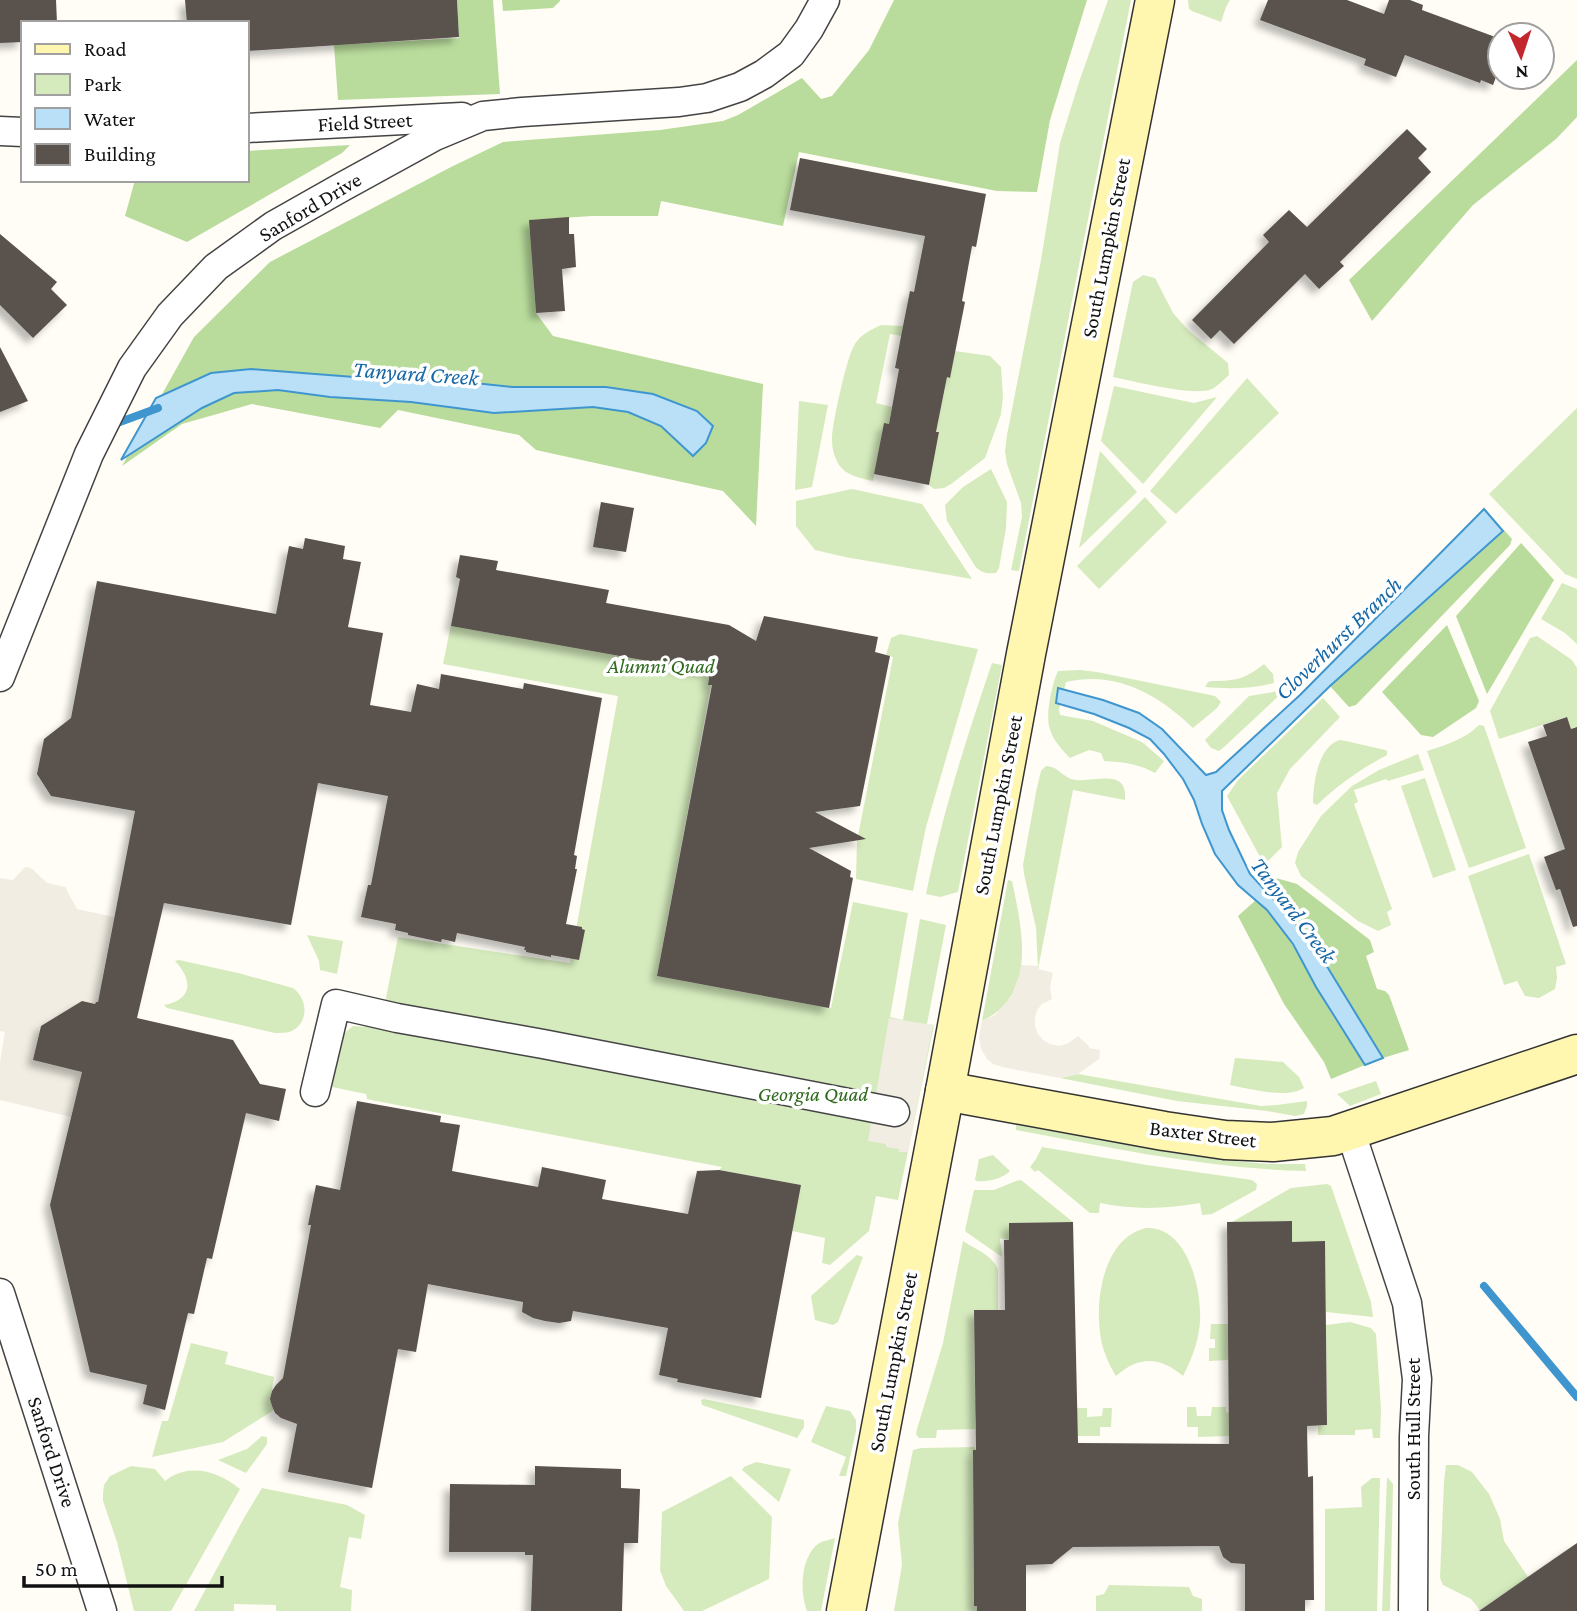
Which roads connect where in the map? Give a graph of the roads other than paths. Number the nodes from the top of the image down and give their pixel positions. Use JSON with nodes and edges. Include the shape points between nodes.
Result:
{"nodes":[{"id":1,"x":825,"y":0,"type":"edge"},
{"id":2,"x":1155,"y":0,"type":"edge"},
{"id":3,"x":482,"y":116,"type":"junction"},
{"id":4,"x":248,"y":128,"type":"edge"},
{"id":5,"x":0,"y":131,"type":"edge"},
{"id":6,"x":21,"y":132,"type":"edge"},
{"id":7,"x":0,"y":677,"type":"edge"},
{"id":8,"x":1577,"y":1054,"type":"edge"},
{"id":9,"x":945,"y":1091,"type":"junction"},
{"id":10,"x":315,"y":1092,"type":"dead end"},
{"id":11,"x":895,"y":1112,"type":"dead end"},
{"id":12,"x":1350,"y":1130,"type":"junction"},
{"id":13,"x":0,"y":1293,"type":"edge"},
{"id":14,"x":102,"y":1611,"type":"edge"},
{"id":15,"x":846,"y":1611,"type":"edge"},
{"id":16,"x":1413,"y":1611,"type":"edge"}],
"edges":[{"from":1,"to":3,"type":"street","name":"Sanford Drive","via":[[791,54],[740,87],[679,102]]},
{"from":2,"to":9,"type":"main road","name":"South Lumpkin Street"},
{"from":3,"to":4,"type":"street","name":"Field Street"},
{"from":3,"to":7,"type":"street","name":"Sanford Drive","via":[[435,136],[273,226],[216,267],[170,315],[132,368],[89,454]]},
{"from":5,"to":6,"type":"street"},
{"from":8,"to":12,"type":"main road","name":"Baxter Street"},
{"from":9,"to":12,"type":"main road","name":"Baxter Street","via":[[1225,1140],[1273,1142]]},
{"from":9,"to":15,"type":"main road","name":"South Lumpkin Street"},
{"from":10,"to":11,"type":"street","via":[[336,1004]]},
{"from":12,"to":16,"type":"street","name":"South Hull Street","via":[[1407,1303],[1417,1379]]},
{"from":13,"to":14,"type":"street","name":"Sanford Drive"}]}
